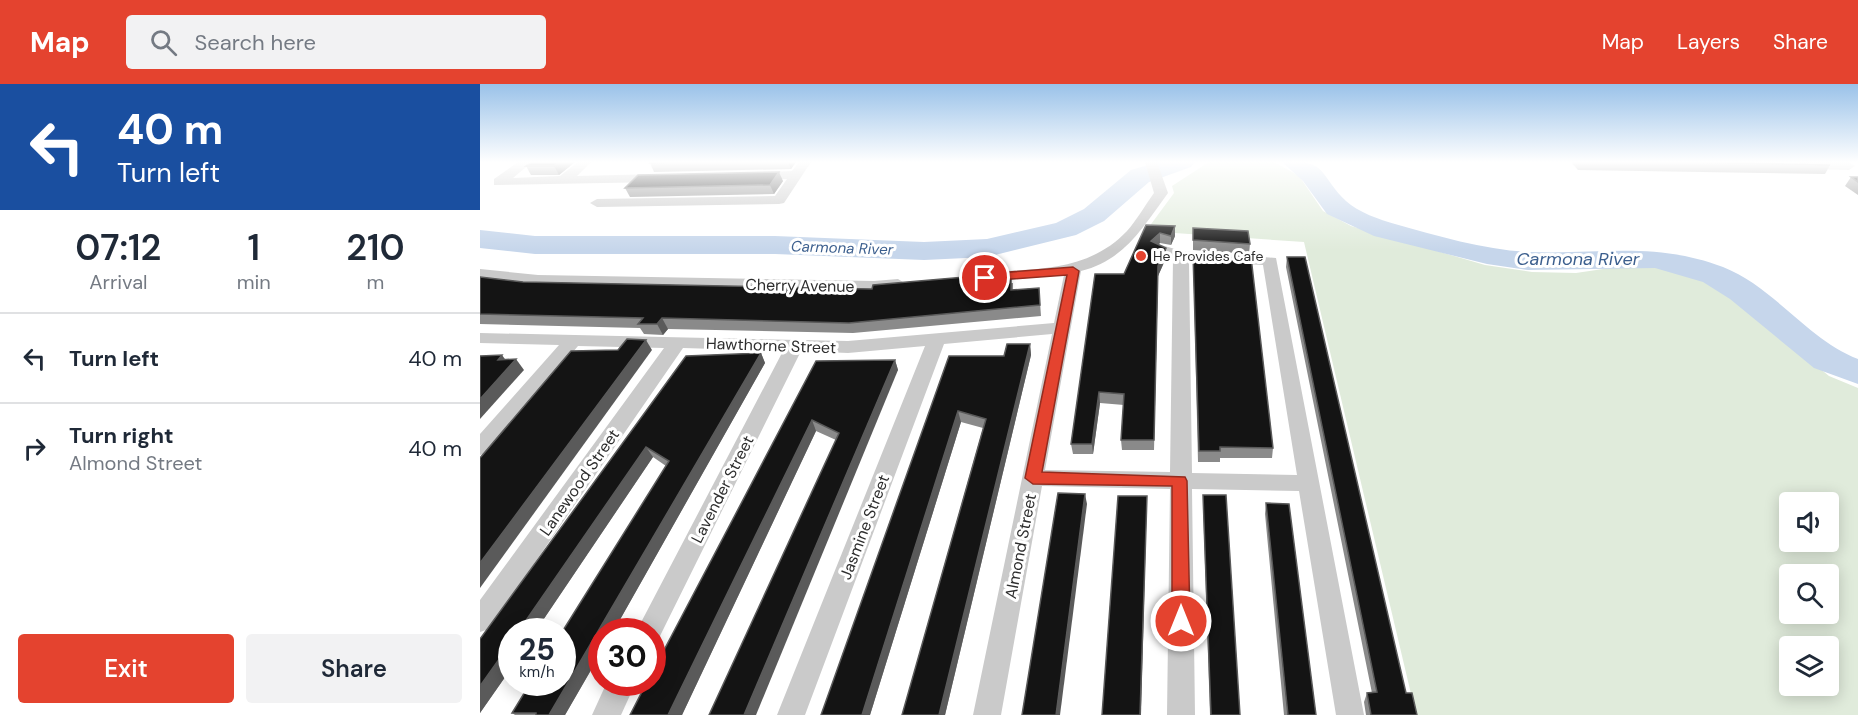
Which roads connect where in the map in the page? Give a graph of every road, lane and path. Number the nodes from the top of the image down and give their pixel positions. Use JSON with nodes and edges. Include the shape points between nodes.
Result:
{"nodes":[{"id":1,"x":609,"y":191,"type":"edge"},
{"id":2,"x":785,"y":191,"type":"edge"},
{"id":3,"x":1161,"y":191,"type":"edge"},
{"id":4,"x":1073,"y":271,"type":"junction"},
{"id":5,"x":480,"y":274,"type":"edge"},
{"id":6,"x":968,"y":279,"type":"edge"},
{"id":7,"x":909,"y":284,"type":"edge"},
{"id":8,"x":1061,"y":328,"type":"junction"},
{"id":9,"x":480,"y":338,"type":"edge"},
{"id":10,"x":937,"y":339,"type":"junction"},
{"id":11,"x":573,"y":341,"type":"junction"},
{"id":12,"x":678,"y":342,"type":"junction"},
{"id":13,"x":795,"y":346,"type":"junction"},
{"id":14,"x":480,"y":448,"type":"edge"},
{"id":15,"x":1033,"y":478,"type":"junction"},
{"id":16,"x":1180,"y":481,"type":"junction"},
{"id":17,"x":1309,"y":483,"type":"junction"},
{"id":18,"x":656,"y":618,"type":"edge"},
{"id":19,"x":480,"y":621,"type":"edge"},
{"id":20,"x":615,"y":696,"type":"edge"},
{"id":21,"x":606,"y":715,"type":"edge"},
{"id":22,"x":791,"y":715,"type":"edge"},
{"id":23,"x":987,"y":715,"type":"edge"},
{"id":24,"x":1181,"y":715,"type":"edge"},
{"id":25,"x":1350,"y":715,"type":"edge"}],
"edges":[{"from":1,"to":2,"type":"street","via":[[597,203],[779,200]]},
{"from":3,"to":4,"type":"street","via":[[1134,232],[1114,251]]},
{"from":4,"to":6,"type":"street"},
{"from":4,"to":8,"type":"street","name":"Almond Street"},
{"from":5,"to":7,"type":"street","name":"Cherry Avenue","via":[[550,280]]},
{"from":8,"to":10,"type":"street","name":"Hawthorne Street"},
{"from":8,"to":15,"type":"street","name":"Almond Street"},
{"from":9,"to":11,"type":"street","name":"Hawthorne Street"},
{"from":10,"to":13,"type":"street","name":"Hawthorne Street","via":[[848,347]]},
{"from":10,"to":22,"type":"street","name":"Jasmine Street"},
{"from":11,"to":12,"type":"street","name":"Hawthorne Street"},
{"from":11,"to":14,"type":"street"},
{"from":12,"to":13,"type":"street","name":"Hawthorne Street"},
{"from":12,"to":19,"type":"street","name":"Lanewood Street"},
{"from":13,"to":18,"type":"street","name":"Lavender Street"},
{"from":15,"to":16,"type":"street"},
{"from":15,"to":23,"type":"street","name":"Almond Street"},
{"from":16,"to":17,"type":"street"},
{"from":16,"to":17,"type":"street","via":[[1171,253],[1270,261]]},
{"from":16,"to":24,"type":"street"},
{"from":17,"to":25,"type":"street"},
{"from":20,"to":21,"type":"street"}]}
